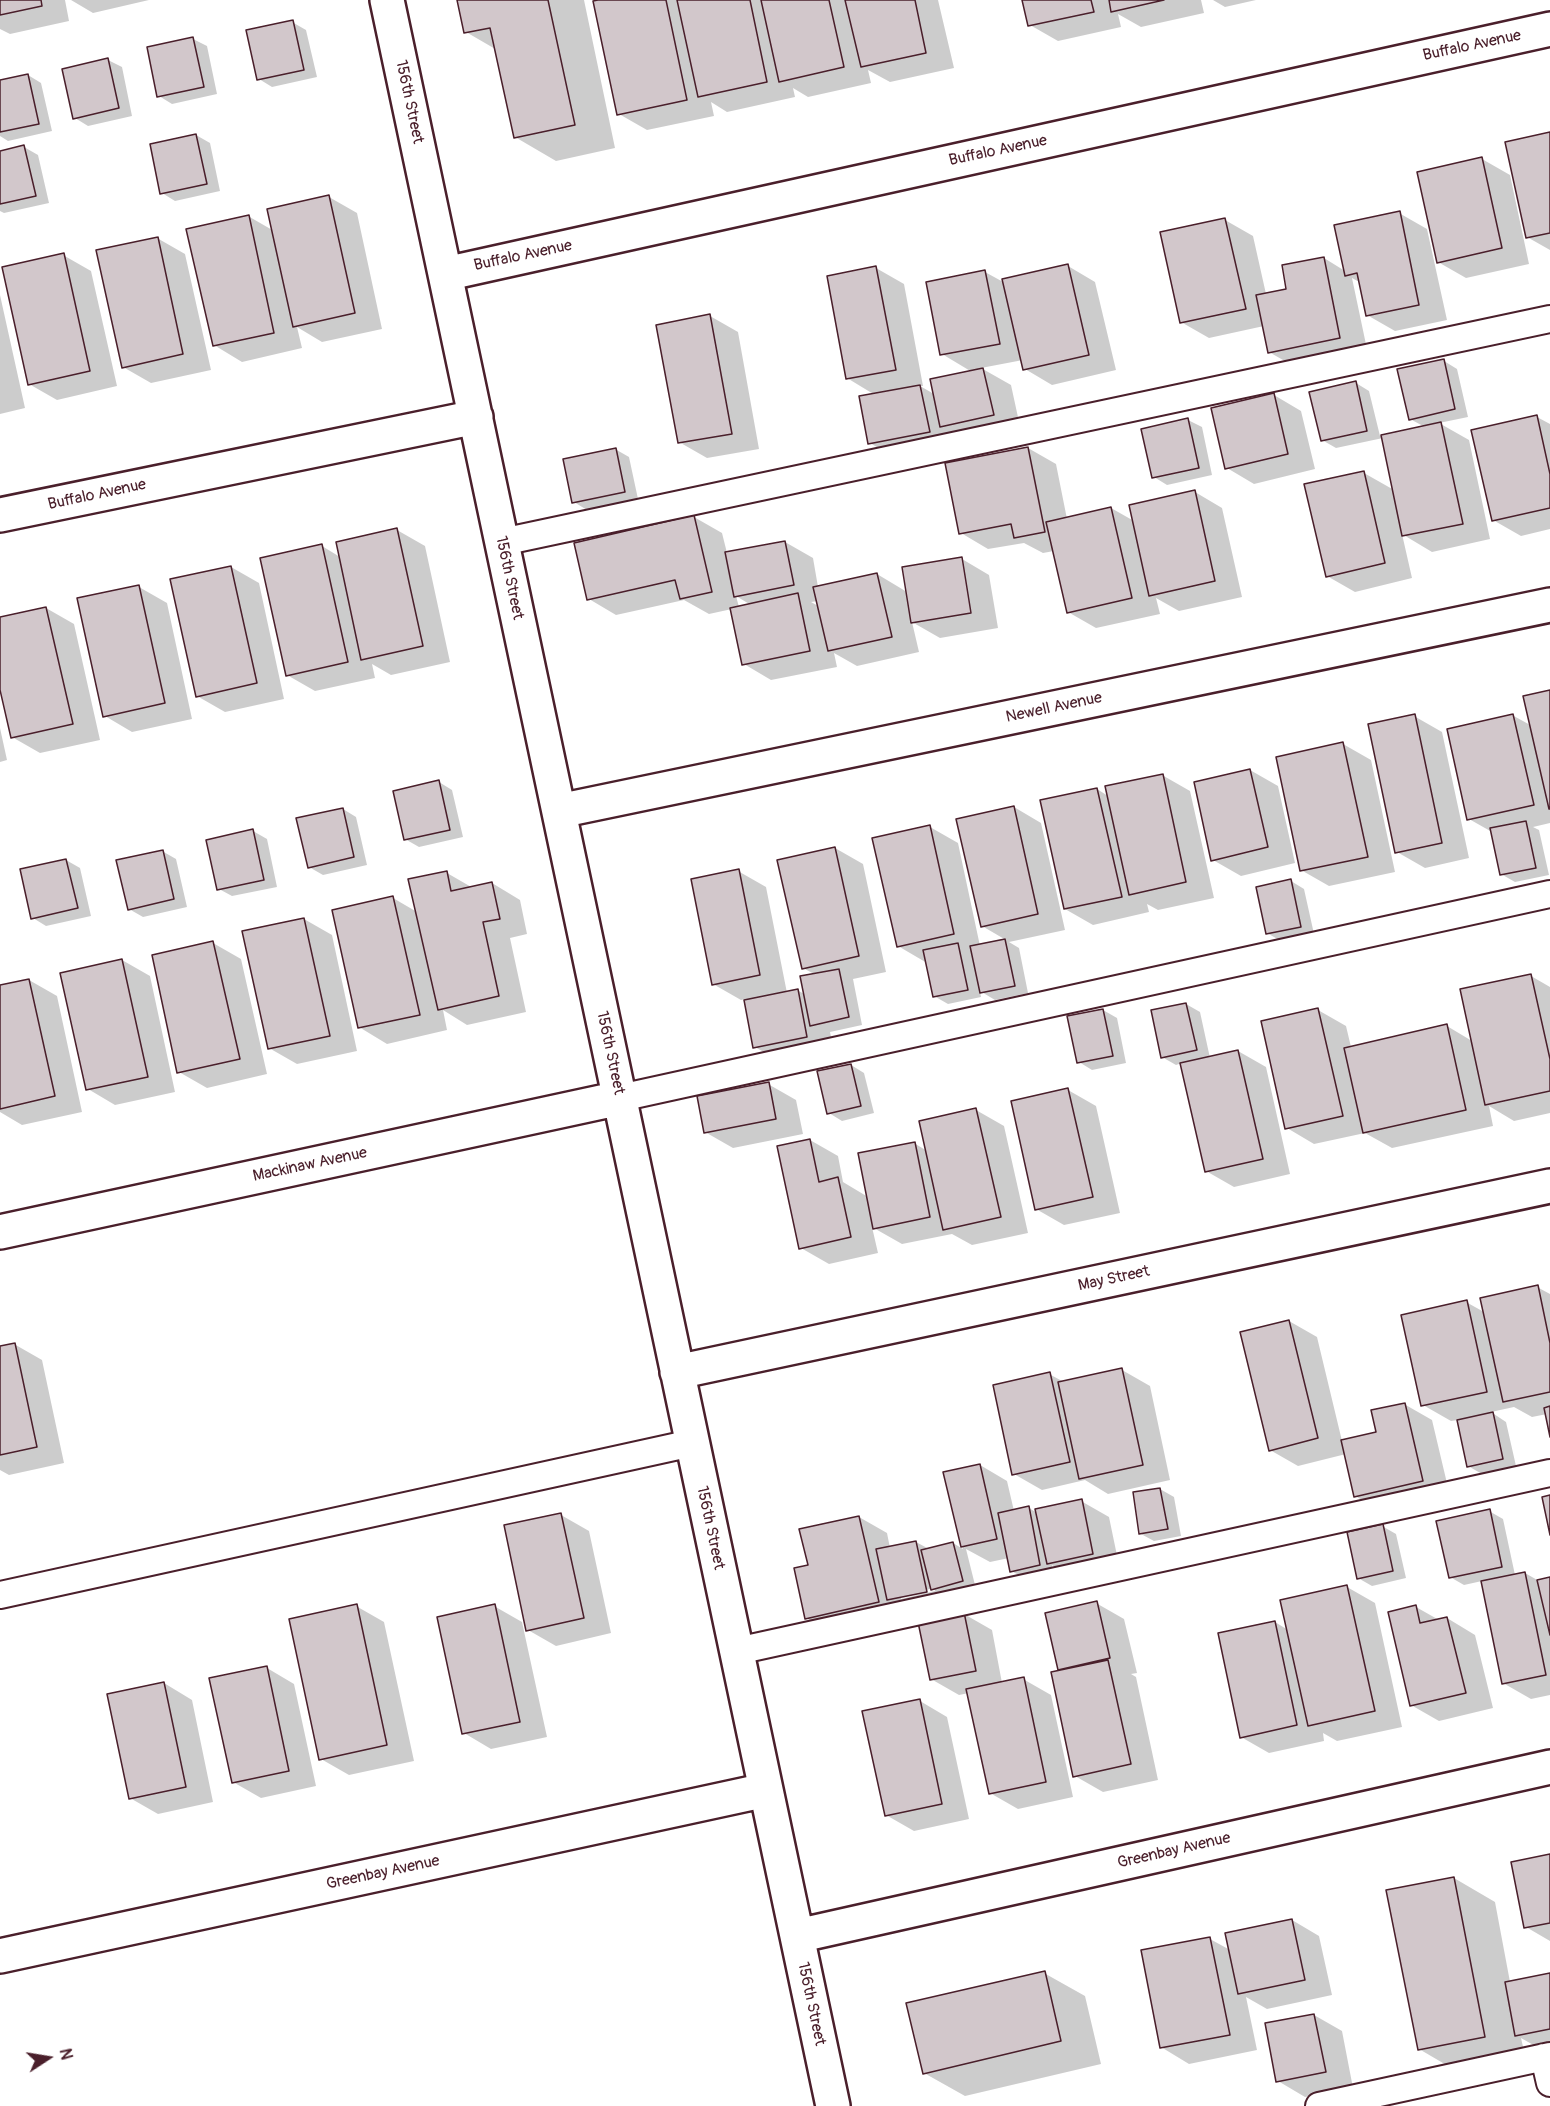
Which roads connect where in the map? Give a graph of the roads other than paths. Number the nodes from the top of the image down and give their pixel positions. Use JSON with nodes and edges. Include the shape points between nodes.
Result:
{"nodes":[{"id":1,"x":387,"y":0,"type":"edge"},
{"id":2,"x":1550,"y":29,"type":"edge"},
{"id":3,"x":445,"y":274,"type":"junction"},
{"id":4,"x":1550,"y":319,"type":"edge"},
{"id":5,"x":476,"y":417,"type":"junction"},
{"id":6,"x":0,"y":515,"type":"edge"},
{"id":7,"x":502,"y":542,"type":"junction"},
{"id":8,"x":1550,"y":605,"type":"edge"},
{"id":9,"x":559,"y":811,"type":"junction"},
{"id":10,"x":1550,"y":894,"type":"edge"},
{"id":11,"x":620,"y":1098,"type":"junction"},
{"id":12,"x":1550,"y":1186,"type":"edge"},
{"id":13,"x":0,"y":1232,"type":"edge"},
{"id":14,"x":677,"y":1372,"type":"junction"},
{"id":15,"x":692,"y":1443,"type":"junction"},
{"id":16,"x":1550,"y":1473,"type":"edge"},
{"id":17,"x":0,"y":1595,"type":"edge"},
{"id":18,"x":736,"y":1651,"type":"junction"},
{"id":19,"x":1550,"y":1767,"type":"edge"},
{"id":20,"x":766,"y":1790,"type":"junction"},
{"id":21,"x":797,"y":1936,"type":"junction"},
{"id":22,"x":0,"y":1956,"type":"edge"},
{"id":23,"x":1547,"y":2057,"type":"edge"},
{"id":24,"x":1550,"y":2083,"type":"edge"},
{"id":25,"x":1393,"y":2098,"type":"edge"},
{"id":26,"x":833,"y":2106,"type":"edge"},
{"id":27,"x":1319,"y":2106,"type":"edge"}],
"edges":[{"from":1,"to":3,"type":"street","name":"156th Street"},
{"from":2,"to":3,"type":"street","name":"Buffalo Avenue"},
{"from":3,"to":5,"type":"street","name":"156th Street"},
{"from":4,"to":7,"type":"lane"},
{"from":5,"to":6,"type":"street","name":"Buffalo Avenue"},
{"from":5,"to":7,"type":"street","name":"156th Street"},
{"from":7,"to":9,"type":"street","name":"156th Street"},
{"from":8,"to":9,"type":"street","name":"Newell Avenue"},
{"from":9,"to":11,"type":"street","name":"156th Street"},
{"from":10,"to":11,"type":"lane"},
{"from":11,"to":13,"type":"street","name":"Mackinaw Avenue"},
{"from":11,"to":14,"type":"street","name":"156th Street"},
{"from":12,"to":14,"type":"street","name":"May Street"},
{"from":14,"to":15,"type":"street","name":"156th Street"},
{"from":15,"to":17,"type":"lane"},
{"from":15,"to":18,"type":"street","name":"156th Street"},
{"from":16,"to":18,"type":"lane"},
{"from":18,"to":20,"type":"street","name":"156th Street"},
{"from":19,"to":21,"type":"street","name":"Greenbay Avenue"},
{"from":20,"to":21,"type":"street","name":"156th Street"},
{"from":20,"to":22,"type":"street","name":"Greenbay Avenue"},
{"from":21,"to":26,"type":"street","name":"156th Street"},
{"from":23,"to":24,"type":"lane"},
{"from":23,"to":25,"type":"lane"},
{"from":25,"to":27,"type":"lane"}]}
